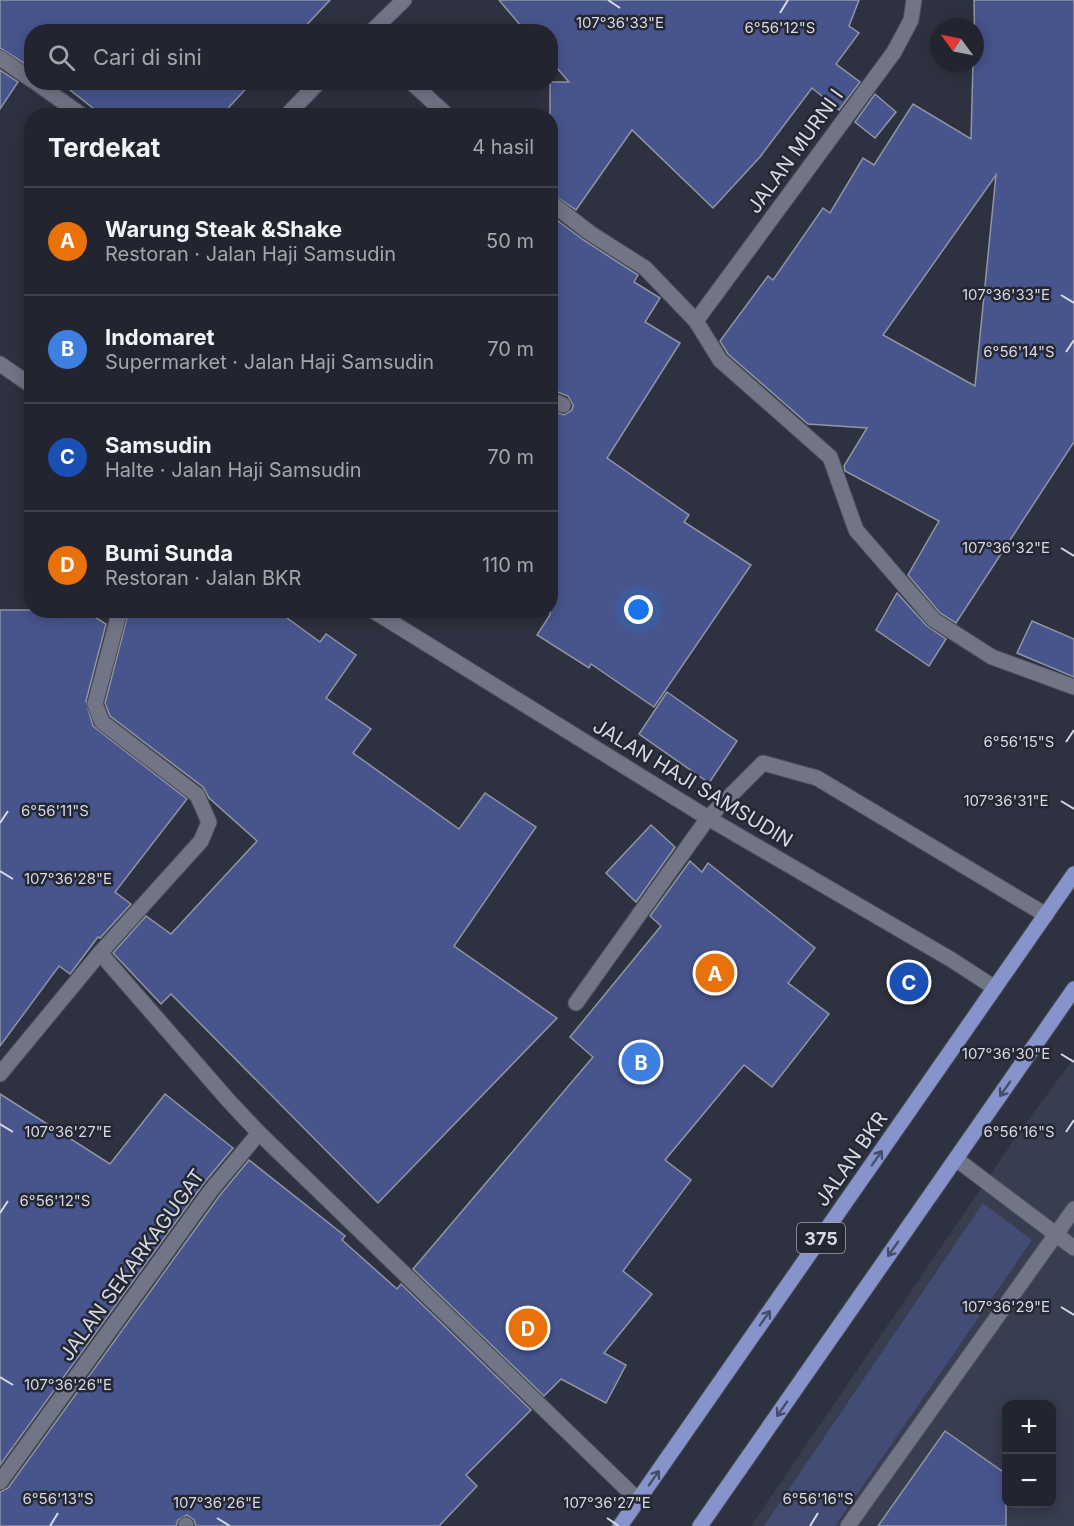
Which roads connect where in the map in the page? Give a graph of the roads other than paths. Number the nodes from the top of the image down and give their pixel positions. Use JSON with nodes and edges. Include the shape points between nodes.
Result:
{"nodes":[{"id":1,"x":404,"y":0,"type":"edge"},
{"id":2,"x":914,"y":0,"type":"edge"},
{"id":3,"x":379,"y":24,"type":"edge"},
{"id":4,"x":0,"y":58,"type":"edge"},
{"id":5,"x":24,"y":74,"type":"edge"},
{"id":6,"x":46,"y":90,"type":"edge"},
{"id":7,"x":311,"y":90,"type":"edge"},
{"id":8,"x":420,"y":90,"type":"edge"},
{"id":9,"x":72,"y":108,"type":"edge"},
{"id":10,"x":294,"y":108,"type":"edge"},
{"id":11,"x":439,"y":108,"type":"edge"},
{"id":12,"x":558,"y":208,"type":"edge"},
{"id":13,"x":696,"y":321,"type":"junction"},
{"id":14,"x":0,"y":364,"type":"edge"},
{"id":15,"x":24,"y":380,"type":"edge"},
{"id":16,"x":118,"y":618,"type":"edge"},
{"id":17,"x":385,"y":618,"type":"edge"},
{"id":18,"x":1074,"y":687,"type":"edge"},
{"id":19,"x":708,"y":818,"type":"junction"},
{"id":20,"x":1074,"y":874,"type":"edge"},
{"id":21,"x":1046,"y":915,"type":"junction"},
{"id":22,"x":100,"y":953,"type":"junction"},
{"id":23,"x":995,"y":988,"type":"junction"},
{"id":24,"x":1074,"y":989,"type":"edge"},
{"id":25,"x":576,"y":1003,"type":"dead end"},
{"id":26,"x":0,"y":1074,"type":"edge"},
{"id":27,"x":260,"y":1133,"type":"junction"},
{"id":28,"x":956,"y":1159,"type":"junction"},
{"id":29,"x":1074,"y":1209,"type":"edge"},
{"id":30,"x":1056,"y":1234,"type":"junction"},
{"id":31,"x":1074,"y":1248,"type":"edge"},
{"id":32,"x":0,"y":1482,"type":"edge"},
{"id":33,"x":638,"y":1500,"type":"junction"},
{"id":34,"x":620,"y":1526,"type":"edge"},
{"id":35,"x":700,"y":1526,"type":"edge"},
{"id":36,"x":848,"y":1526,"type":"edge"}],
"edges":[{"from":1,"to":3,"type":"street"},
{"from":2,"to":13,"type":"street","name":"JALAN MURNI I","via":[[911,20],[894,52]]},
{"from":4,"to":5,"type":"street"},
{"from":6,"to":9,"type":"street"},
{"from":7,"to":10,"type":"street"},
{"from":8,"to":11,"type":"street"},
{"from":12,"to":13,"type":"street","via":[[645,268]]},
{"from":13,"to":18,"type":"street","via":[[720,360],[830,457],[855,530],[934,620],[992,657]]},
{"from":14,"to":15,"type":"street"},
{"from":16,"to":22,"type":"street","via":[[95,704],[102,722],[197,795],[209,822],[201,841]]},
{"from":17,"to":19,"type":"street","name":"JALAN HAJI SAMSUDIN"},
{"from":19,"to":21,"type":"street","via":[[763,763],[817,778]]},
{"from":19,"to":23,"type":"street","name":"JALAN HAJI SAMSUDIN"},
{"from":19,"to":25,"type":"street"},
{"from":20,"to":21,"type":"main road","name":"JALAN BKR","number":"375"},
{"from":21,"to":23,"type":"main road","name":"JALAN BKR","number":"375"},
{"from":22,"to":26,"type":"street"},
{"from":22,"to":27,"type":"street"},
{"from":33,"to":23,"type":"main road","name":"JALAN BKR","number":"375","one_way":true},
{"from":24,"to":28,"type":"main road","one_way":true},
{"from":27,"to":32,"type":"street","name":"JALAN SEKARKAGUGAT","via":[[212,1190]]},
{"from":27,"to":33,"type":"street"},
{"from":28,"to":30,"type":"street"},
{"from":28,"to":35,"type":"main road","one_way":true},
{"from":29,"to":30,"type":"street"},
{"from":30,"to":31,"type":"street"},
{"from":30,"to":36,"type":"street"},
{"from":33,"to":34,"type":"main road","name":"JALAN BKR","number":"375"}]}
